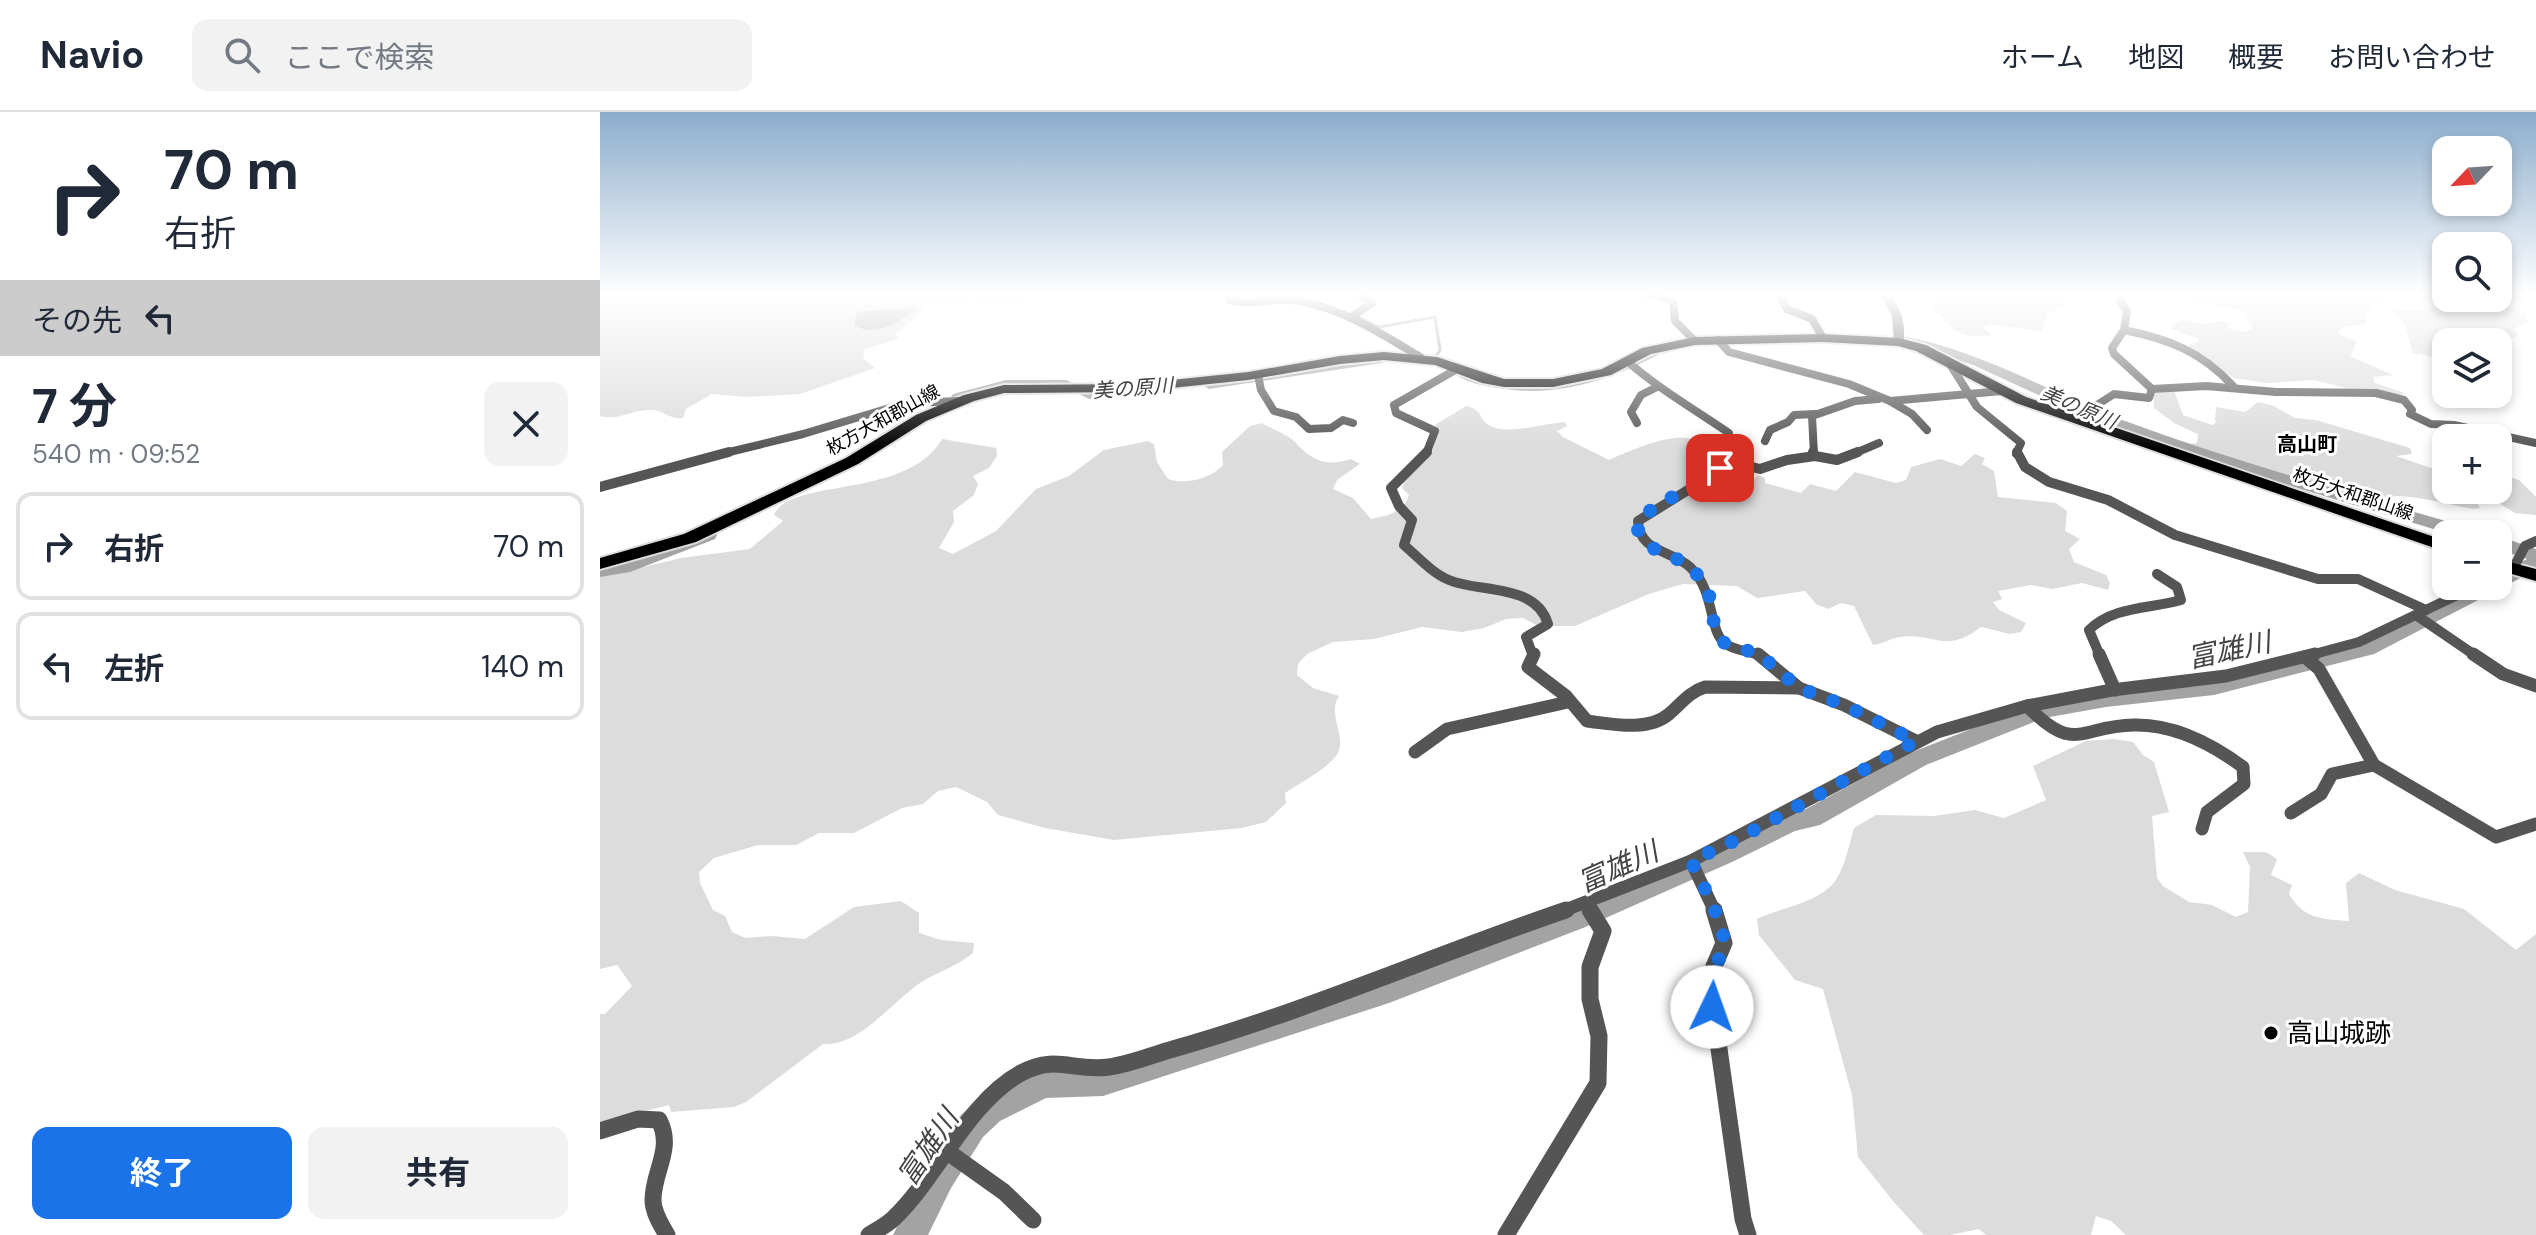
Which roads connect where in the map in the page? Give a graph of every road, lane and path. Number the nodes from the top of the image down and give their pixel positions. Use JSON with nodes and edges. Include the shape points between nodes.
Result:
{"nodes":[{"id":1,"x":1399,"y":345,"type":"edge"},
{"id":2,"x":1674,"y":345,"type":"edge"},
{"id":3,"x":1723,"y":345,"type":"edge"},
{"id":4,"x":1914,"y":345,"type":"edge"},
{"id":5,"x":2114,"y":345,"type":"edge"},
{"id":6,"x":2184,"y":345,"type":"edge"},
{"id":7,"x":1420,"y":357,"type":"junction"},
{"id":8,"x":1627,"y":361,"type":"junction"},
{"id":9,"x":1948,"y":361,"type":"junction"},
{"id":10,"x":1457,"y":369,"type":"junction"},
{"id":11,"x":1258,"y":375,"type":"junction"},
{"id":12,"x":2233,"y":386,"type":"junction"},
{"id":13,"x":1657,"y":387,"type":"junction"},
{"id":14,"x":2152,"y":389,"type":"junction"},
{"id":15,"x":2002,"y":391,"type":"junction"},
{"id":16,"x":1969,"y":393,"type":"junction"},
{"id":17,"x":1879,"y":399,"type":"junction"},
{"id":18,"x":961,"y":401,"type":"junction"},
{"id":19,"x":1890,"y":401,"type":"junction"},
{"id":20,"x":2083,"y":413,"type":"junction"},
{"id":21,"x":1815,"y":414,"type":"junction"},
{"id":22,"x":1353,"y":423,"type":"dead end"},
{"id":23,"x":1637,"y":423,"type":"dead end"},
{"id":24,"x":1927,"y":430,"type":"dead end"},
{"id":25,"x":1765,"y":441,"type":"dead end"},
{"id":26,"x":1879,"y":443,"type":"dead end"},
{"id":27,"x":2536,"y":443,"type":"edge"},
{"id":28,"x":1815,"y":456,"type":"junction"},
{"id":29,"x":1728,"y":461,"type":"junction"},
{"id":30,"x":600,"y":487,"type":"edge"},
{"id":31,"x":2536,"y":541,"type":"edge"},
{"id":32,"x":2432,"y":542,"type":"edge"},
{"id":33,"x":2512,"y":558,"type":"edge"},
{"id":34,"x":600,"y":564,"type":"edge"},
{"id":35,"x":2512,"y":569,"type":"edge"},
{"id":36,"x":2157,"y":574,"type":"dead end"},
{"id":37,"x":2536,"y":575,"type":"edge"},
{"id":38,"x":2446,"y":600,"type":"edge"},
{"id":39,"x":2421,"y":612,"type":"junction"},
{"id":40,"x":2305,"y":657,"type":"junction"},
{"id":41,"x":2536,"y":686,"type":"edge"},
{"id":42,"x":1799,"y":688,"type":"junction"},
{"id":43,"x":2115,"y":690,"type":"junction"},
{"id":44,"x":1568,"y":702,"type":"junction"},
{"id":45,"x":2027,"y":706,"type":"junction"},
{"id":46,"x":1916,"y":741,"type":"junction"},
{"id":47,"x":1415,"y":752,"type":"dead end"},
{"id":48,"x":2374,"y":765,"type":"junction"},
{"id":49,"x":2291,"y":813,"type":"dead end"},
{"id":50,"x":2536,"y":824,"type":"edge"},
{"id":51,"x":2202,"y":829,"type":"dead end"},
{"id":52,"x":1691,"y":861,"type":"junction"},
{"id":53,"x":1590,"y":911,"type":"junction"},
{"id":54,"x":600,"y":1131,"type":"edge"},
{"id":55,"x":945,"y":1150,"type":"junction"},
{"id":56,"x":1033,"y":1220,"type":"dead end"},
{"id":57,"x":667,"y":1235,"type":"edge"},
{"id":58,"x":869,"y":1235,"type":"edge"},
{"id":59,"x":1506,"y":1235,"type":"edge"},
{"id":60,"x":1748,"y":1235,"type":"edge"}],
"edges":[{"from":1,"to":7,"type":"street"},
{"from":2,"to":8,"type":"main road","name":"枚方大和郡山線"},
{"from":3,"to":17,"type":"street","via":[[1729,352],[1849,384]]},
{"from":4,"to":9,"type":"main road","name":"枚方大和郡山線"},
{"from":5,"to":14,"type":"street","via":[[2114,354]]},
{"from":6,"to":12,"type":"street","via":[[2207,358]]},
{"from":7,"to":10,"type":"main road","name":"枚方大和郡山線"},
{"from":7,"to":11,"type":"main road","name":"枚方大和郡山線","via":[[1364,357]]},
{"from":8,"to":10,"type":"main road","name":"枚方大和郡山線","via":[[1606,372],[1553,383],[1504,383]]},
{"from":8,"to":13,"type":"street"},
{"from":9,"to":15,"type":"main road","name":"枚方大和郡山線"},
{"from":9,"to":16,"type":"street"},
{"from":10,"to":44,"type":"street","via":[[1394,405],[1396,413],[1435,431],[1419,462],[1391,488],[1412,520],[1404,545],[1449,581],[1510,589],[1530,601],[1548,624],[1526,637],[1534,654],[1528,667]]},
{"from":11,"to":18,"type":"main road","name":"枚方大和郡山線","via":[[1133,388],[1024,387]]},
{"from":11,"to":22,"type":"street","via":[[1274,411],[1296,417],[1304,427],[1323,429],[1347,419]]},
{"from":12,"to":14,"type":"street"},
{"from":12,"to":27,"type":"street","via":[[2388,395],[2405,401],[2410,414],[2431,424]]},
{"from":13,"to":23,"type":"street","via":[[1641,395],[1631,412]]},
{"from":13,"to":29,"type":"street","via":[[1729,430]]},
{"from":14,"to":20,"type":"street","via":[[2149,398],[2114,394]]},
{"from":15,"to":16,"type":"street"},
{"from":15,"to":20,"type":"main road","name":"枚方大和郡山線"},
{"from":16,"to":19,"type":"street"},
{"from":16,"to":39,"type":"street","via":[[1985,416],[2021,443],[2016,454],[2025,467],[2049,482],[2108,500],[2175,535],[2318,579],[2358,579]]},
{"from":17,"to":19,"type":"street"},
{"from":17,"to":21,"type":"street"},
{"from":18,"to":30,"type":"street","via":[[914,400]]},
{"from":18,"to":34,"type":"main road","name":"枚方大和郡山線","via":[[921,418],[852,461],[690,538]]},
{"from":19,"to":24,"type":"street"},
{"from":20,"to":32,"type":"main road","name":"枚方大和郡山線"},
{"from":21,"to":25,"type":"street","via":[[1794,415],[1770,430]]},
{"from":21,"to":28,"type":"street"},
{"from":26,"to":28,"type":"street","via":[[1837,460]]},
{"from":28,"to":29,"type":"street","via":[[1760,469]]},
{"from":29,"to":42,"type":"street","via":[[1648,512],[1637,529],[1649,546],[1695,573],[1708,592],[1713,626],[1725,644],[1759,654]]},
{"from":31,"to":33,"type":"street"},
{"from":35,"to":37,"type":"main road"},
{"from":36,"to":43,"type":"street","via":[[2177,587],[2181,600],[2130,609],[2089,630]]},
{"from":38,"to":39,"type":"street"},
{"from":39,"to":40,"type":"street","via":[[2359,642]]},
{"from":39,"to":41,"type":"street","via":[[2503,674]]},
{"from":40,"to":43,"type":"street","via":[[2199,681]]},
{"from":40,"to":48,"type":"street","via":[[2319,669]]},
{"from":42,"to":44,"type":"street","via":[[1695,689],[1664,718],[1652,722],[1587,721]]},
{"from":42,"to":46,"type":"street"},
{"from":43,"to":45,"type":"street"},
{"from":44,"to":47,"type":"street","via":[[1447,729]]},
{"from":45,"to":46,"type":"street"},
{"from":45,"to":51,"type":"street","via":[[2057,733],[2157,727],[2236,761],[2243,767],[2244,784],[2207,812]]},
{"from":46,"to":52,"type":"street"},
{"from":48,"to":49,"type":"street","via":[[2332,774],[2321,794]]},
{"from":48,"to":50,"type":"street","via":[[2496,837]]},
{"from":52,"to":53,"type":"street"},
{"from":52,"to":60,"type":"street","via":[[1725,941],[1709,978]]},
{"from":53,"to":55,"type":"street","via":[[1478,940],[1252,1027],[1110,1067],[1042,1064],[999,1089]]},
{"from":53,"to":59,"type":"street","via":[[1603,931],[1590,967],[1590,999],[1599,1036],[1598,1083]]},
{"from":54,"to":57,"type":"street","via":[[638,1119],[659,1120],[665,1128],[667,1146],[653,1203]]},
{"from":55,"to":56,"type":"street"},
{"from":55,"to":58,"type":"street","via":[[894,1218]]}]}
